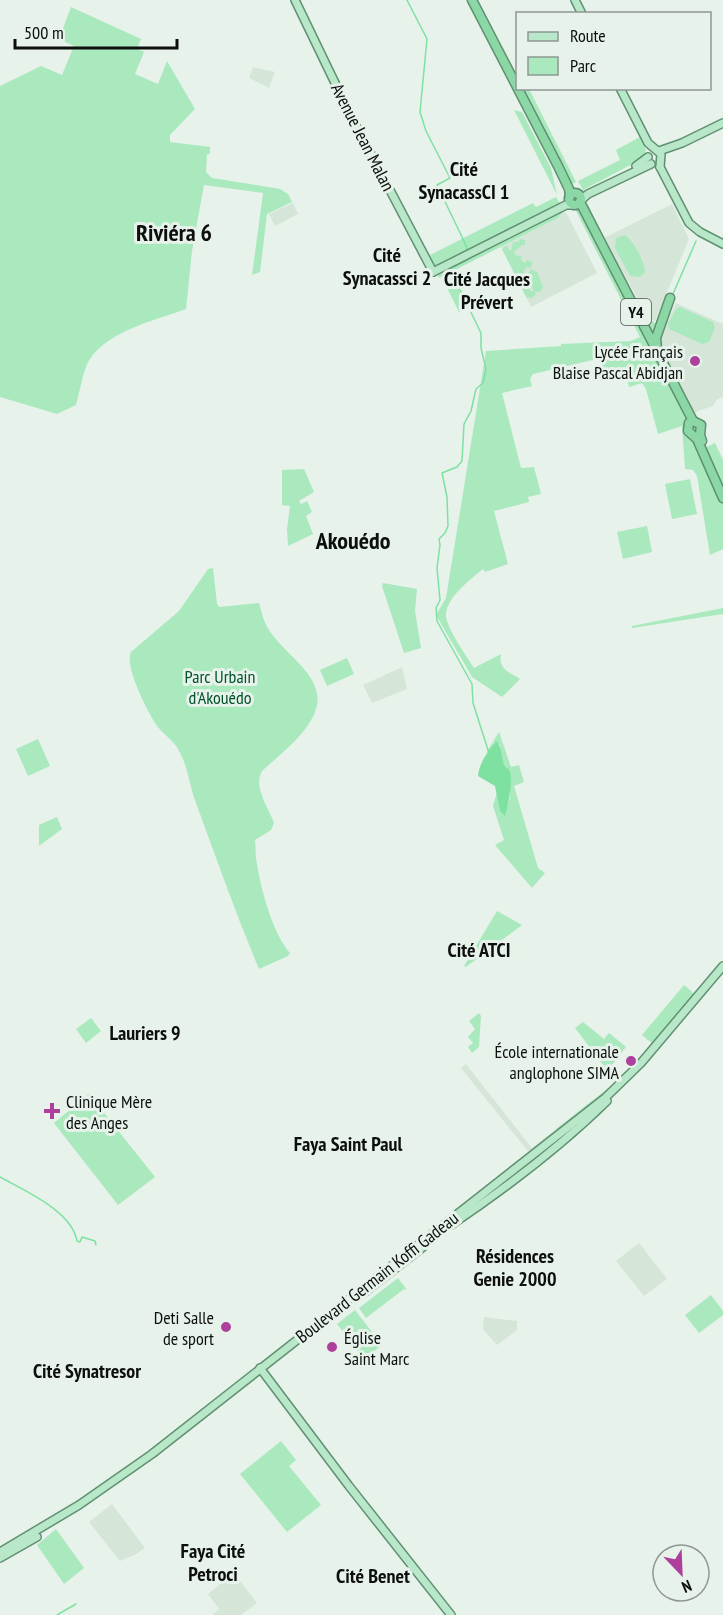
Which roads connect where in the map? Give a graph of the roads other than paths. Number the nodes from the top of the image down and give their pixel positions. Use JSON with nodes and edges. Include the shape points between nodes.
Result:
{"nodes":[{"id":1,"x":295,"y":0,"type":"edge"},
{"id":2,"x":474,"y":0,"type":"edge"},
{"id":3,"x":516,"y":79,"type":"edge"},
{"id":4,"x":516,"y":83,"type":"edge"},
{"id":5,"x":520,"y":90,"type":"edge"},
{"id":6,"x":521,"y":90,"type":"edge"},
{"id":7,"x":621,"y":90,"type":"edge"},
{"id":8,"x":723,"y":125,"type":"edge"},
{"id":9,"x":654,"y":161,"type":"junction"},
{"id":10,"x":575,"y":199,"type":"junction"},
{"id":11,"x":723,"y":244,"type":"edge"},
{"id":12,"x":670,"y":298,"type":"dead end"},
{"id":13,"x":670,"y":376,"type":"junction"},
{"id":14,"x":691,"y":422,"type":"junction"},
{"id":15,"x":697,"y":434,"type":"junction"},
{"id":16,"x":723,"y":490,"type":"edge"},
{"id":17,"x":723,"y":498,"type":"edge"},
{"id":18,"x":723,"y":966,"type":"edge"},
{"id":19,"x":723,"y":972,"type":"edge"},
{"id":20,"x":606,"y":1099,"type":"junction"},
{"id":21,"x":450,"y":1223,"type":"junction"},
{"id":22,"x":260,"y":1371,"type":"junction"},
{"id":23,"x":0,"y":1552,"type":"edge"},
{"id":24,"x":0,"y":1558,"type":"edge"},
{"id":25,"x":446,"y":1615,"type":"edge"},
{"id":26,"x":451,"y":1615,"type":"edge"}],
"edges":[{"from":1,"to":10,"type":"main road","name":"Avenue Jean Malan","via":[[433,272]]},
{"from":2,"to":3,"type":"highway","number":"Y4"},
{"from":2,"to":4,"type":"highway","number":"Y4"},
{"from":5,"to":10,"type":"highway","number":"Y4"},
{"from":6,"to":10,"type":"highway","number":"Y4"},
{"from":7,"to":9,"type":"main road"},
{"from":8,"to":9,"type":"main road","name":"Avenue Jean Malan"},
{"from":9,"to":10,"type":"main road","name":"Avenue Jean Malan"},
{"from":9,"to":11,"type":"main road","via":[[689,223]]},
{"from":10,"to":13,"type":"highway","number":"Y4"},
{"from":10,"to":14,"type":"highway","number":"Y4"},
{"from":12,"to":13,"type":"highway","via":[[655,342]]},
{"from":13,"to":14,"type":"highway","number":"Y4"},
{"from":14,"to":15,"type":"highway","via":[[688,431]]},
{"from":15,"to":16,"type":"highway"},
{"from":15,"to":17,"type":"highway"},
{"from":18,"to":20,"type":"main road","name":"Boulevard Germain Koffi Gadeau"},
{"from":19,"to":20,"type":"main road","name":"Boulevard Germain Koffi Gadeau","via":[[644,1066]]},
{"from":20,"to":21,"type":"main road","name":"Boulevard Germain Koffi Gadeau"},
{"from":20,"to":21,"type":"main road","via":[[586,1123],[479,1206]]},
{"from":20,"to":21,"type":"main road","via":[[578,1114],[470,1200]]},
{"from":21,"to":22,"type":"main road","name":"Boulevard Germain Koffi Gadeau"},
{"from":22,"to":23,"type":"main road","name":"Boulevard Germain Koffi Gadeau","via":[[111,1484]]},
{"from":22,"to":24,"type":"main road","name":"Boulevard Germain Koffi Gadeau","via":[[112,1488]]},
{"from":22,"to":25,"type":"main road"},
{"from":22,"to":26,"type":"main road"}]}
